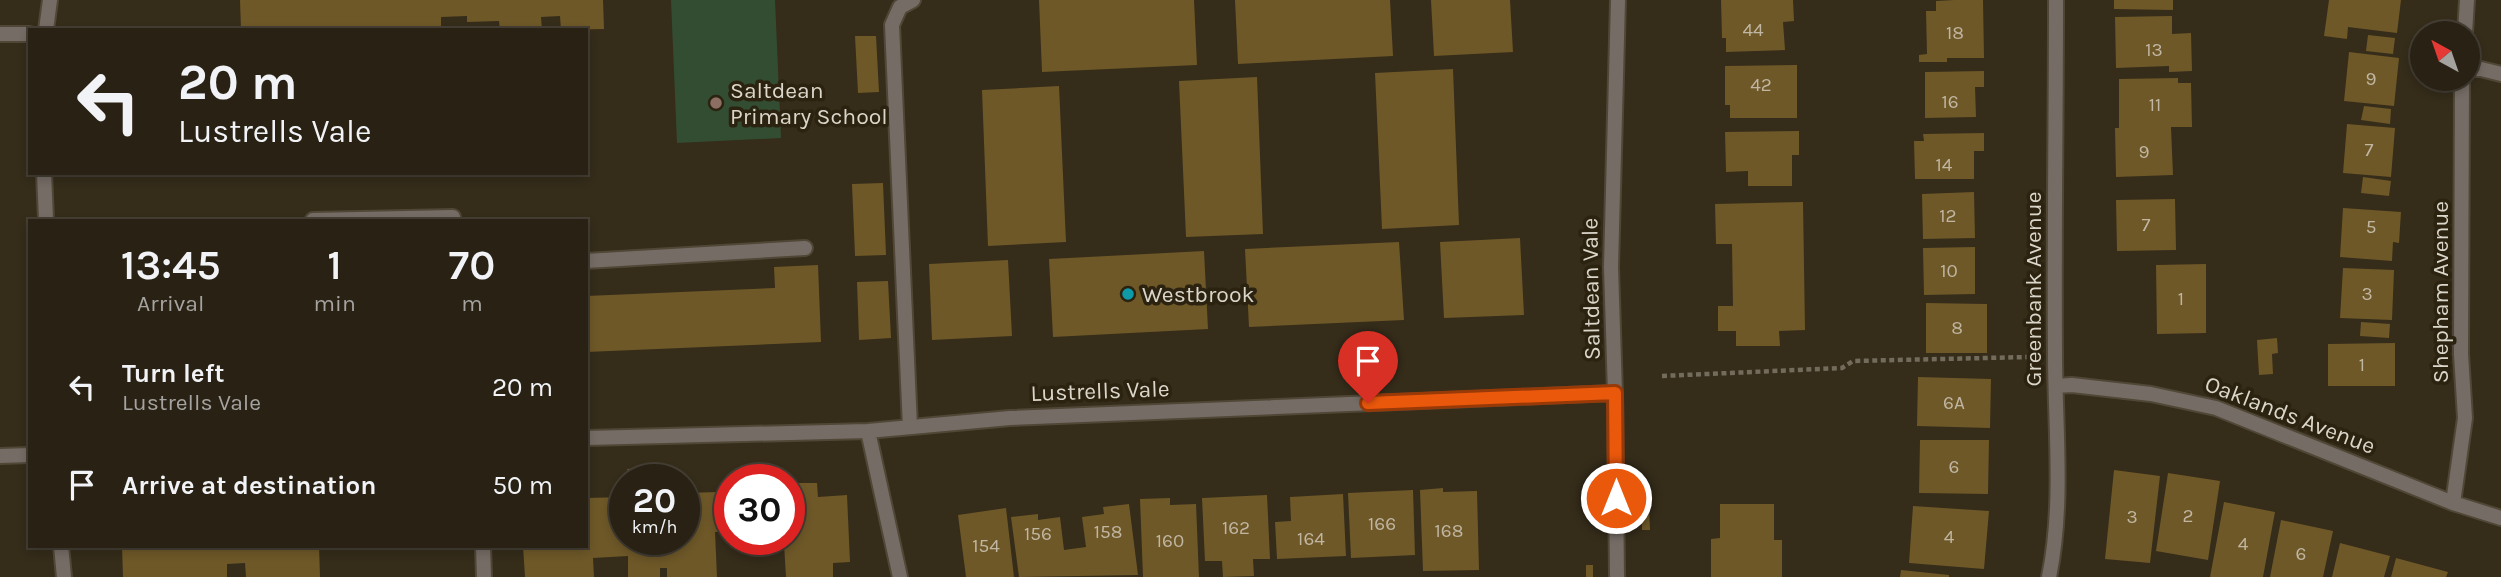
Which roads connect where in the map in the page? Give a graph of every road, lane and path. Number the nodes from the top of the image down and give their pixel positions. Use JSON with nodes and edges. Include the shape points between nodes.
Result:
{"nodes":[{"id":1,"x":50,"y":0,"type":"edge"},
{"id":2,"x":912,"y":0,"type":"edge"},
{"id":3,"x":1618,"y":0,"type":"edge"},
{"id":4,"x":2056,"y":0,"type":"edge"},
{"id":5,"x":2467,"y":0,"type":"edge"},
{"id":6,"x":2466,"y":21,"type":"edge"},
{"id":7,"x":46,"y":28,"type":"edge"},
{"id":8,"x":0,"y":34,"type":"edge"},
{"id":9,"x":28,"y":34,"type":"edge"},
{"id":10,"x":2480,"y":69,"type":"edge"},
{"id":11,"x":2501,"y":74,"type":"edge"},
{"id":12,"x":2462,"y":91,"type":"edge"},
{"id":13,"x":44,"y":175,"type":"edge"},
{"id":14,"x":46,"y":219,"type":"edge"},
{"id":15,"x":360,"y":219,"type":"edge"},
{"id":16,"x":453,"y":219,"type":"edge"},
{"id":17,"x":804,"y":248,"type":"dead end"},
{"id":18,"x":588,"y":261,"type":"edge"},
{"id":19,"x":2055,"y":356,"type":"junction"},
{"id":20,"x":1662,"y":376,"type":"dead end"},
{"id":21,"x":2056,"y":386,"type":"junction"},
{"id":22,"x":1615,"y":393,"type":"junction"},
{"id":23,"x":910,"y":427,"type":"junction"},
{"id":24,"x":868,"y":431,"type":"junction"},
{"id":25,"x":588,"y":438,"type":"edge"},
{"id":26,"x":28,"y":455,"type":"edge"},
{"id":27,"x":0,"y":456,"type":"edge"},
{"id":28,"x":2453,"y":503,"type":"junction"},
{"id":29,"x":2501,"y":518,"type":"edge"},
{"id":30,"x":61,"y":548,"type":"edge"},
{"id":31,"x":483,"y":548,"type":"edge"},
{"id":32,"x":64,"y":577,"type":"edge"},
{"id":33,"x":484,"y":577,"type":"edge"},
{"id":34,"x":900,"y":577,"type":"edge"},
{"id":35,"x":1617,"y":577,"type":"edge"},
{"id":36,"x":2049,"y":577,"type":"edge"}],
"edges":[{"from":1,"to":7,"type":"street"},
{"from":2,"to":23,"type":"street","via":[[900,7],[891,25]]},
{"from":3,"to":22,"type":"street","name":"Saltdean Vale","via":[[1611,267]]},
{"from":4,"to":19,"type":"street","name":"Greenbank Avenue"},
{"from":5,"to":6,"type":"street"},
{"from":8,"to":9,"type":"street"},
{"from":10,"to":11,"type":"street"},
{"from":12,"to":28,"type":"street","name":"Shepham Avenue","via":[[2465,418]]},
{"from":13,"to":14,"type":"street"},
{"from":15,"to":16,"type":"street"},
{"from":17,"to":18,"type":"street"},
{"from":19,"to":20,"type":"path","via":[[1853,361],[1843,368]]},
{"from":19,"to":21,"type":"street","name":"Greenbank Avenue"},
{"from":21,"to":28,"type":"street","name":"Oaklands Avenue","via":[[2151,394],[2216,408]]},
{"from":21,"to":36,"type":"street","name":"Greenbank Avenue","via":[[2055,520]]},
{"from":22,"to":23,"type":"street","name":"Lustrells Vale","via":[[1010,418]]},
{"from":22,"to":35,"type":"street","name":"Saltdean Vale"},
{"from":23,"to":24,"type":"street","name":"Lustrells Vale"},
{"from":24,"to":25,"type":"street","name":"Lustrells Vale"},
{"from":24,"to":34,"type":"street"},
{"from":26,"to":27,"type":"street"},
{"from":28,"to":29,"type":"street","name":"Oaklands Avenue"},
{"from":30,"to":32,"type":"street"},
{"from":31,"to":33,"type":"street"}]}
